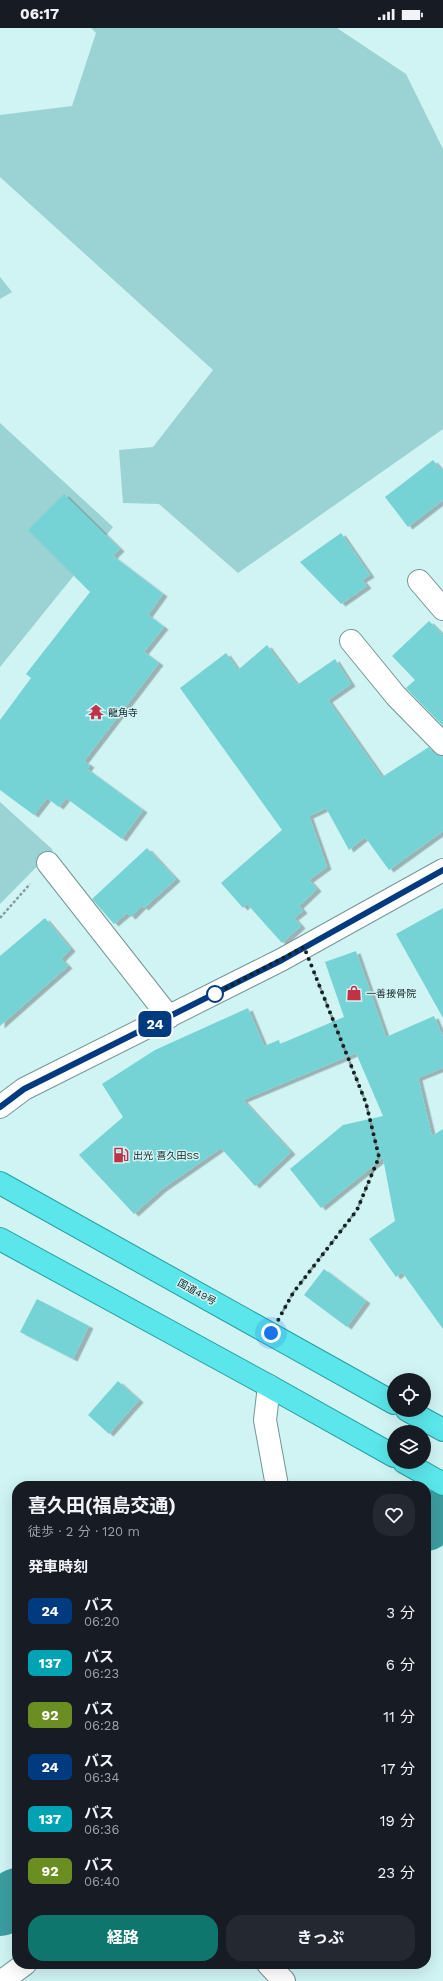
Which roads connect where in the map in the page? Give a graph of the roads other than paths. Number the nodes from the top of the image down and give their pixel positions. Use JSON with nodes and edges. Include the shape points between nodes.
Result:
{"nodes":[{"id":1,"x":419,"y":581,"type":"dead end"},
{"id":2,"x":443,"y":609,"type":"edge"},
{"id":3,"x":351,"y":641,"type":"dead end"},
{"id":4,"x":443,"y":744,"type":"edge"},
{"id":5,"x":48,"y":863,"type":"road end"},
{"id":6,"x":443,"y":870,"type":"edge"},
{"id":7,"x":169,"y":1017,"type":"junction"},
{"id":8,"x":0,"y":1107,"type":"edge"},
{"id":9,"x":0,"y":1183,"type":"edge"},
{"id":10,"x":0,"y":1239,"type":"edge"},
{"id":11,"x":269,"y":1386,"type":"junction"},
{"id":12,"x":387,"y":1398,"type":"edge"},
{"id":13,"x":420,"y":1417,"type":"edge"},
{"id":14,"x":443,"y":1430,"type":"edge"},
{"id":15,"x":387,"y":1452,"type":"edge"},
{"id":16,"x":416,"y":1469,"type":"edge"},
{"id":17,"x":276,"y":1481,"type":"edge"},
{"id":18,"x":443,"y":1484,"type":"edge"},
{"id":19,"x":18,"y":1969,"type":"edge"},
{"id":20,"x":273,"y":1969,"type":"edge"},
{"id":21,"x":2,"y":1981,"type":"edge"},
{"id":22,"x":284,"y":1981,"type":"edge"}],
"edges":[{"from":1,"to":2,"type":"street"},
{"from":3,"to":4,"type":"street","via":[[396,696]]},
{"from":5,"to":7,"type":"street"},
{"from":6,"to":7,"type":"street","via":[[304,947]]},
{"from":7,"to":8,"type":"street","via":[[24,1089]]},
{"from":9,"to":12,"type":"highway","name":"国道49号"},
{"from":10,"to":11,"type":"highway"},
{"from":11,"to":15,"type":"highway"},
{"from":11,"to":17,"type":"street","via":[[265,1420]]},
{"from":13,"to":14,"type":"highway"},
{"from":16,"to":18,"type":"highway"},
{"from":19,"to":21,"type":"street"},
{"from":20,"to":22,"type":"street"}]}
